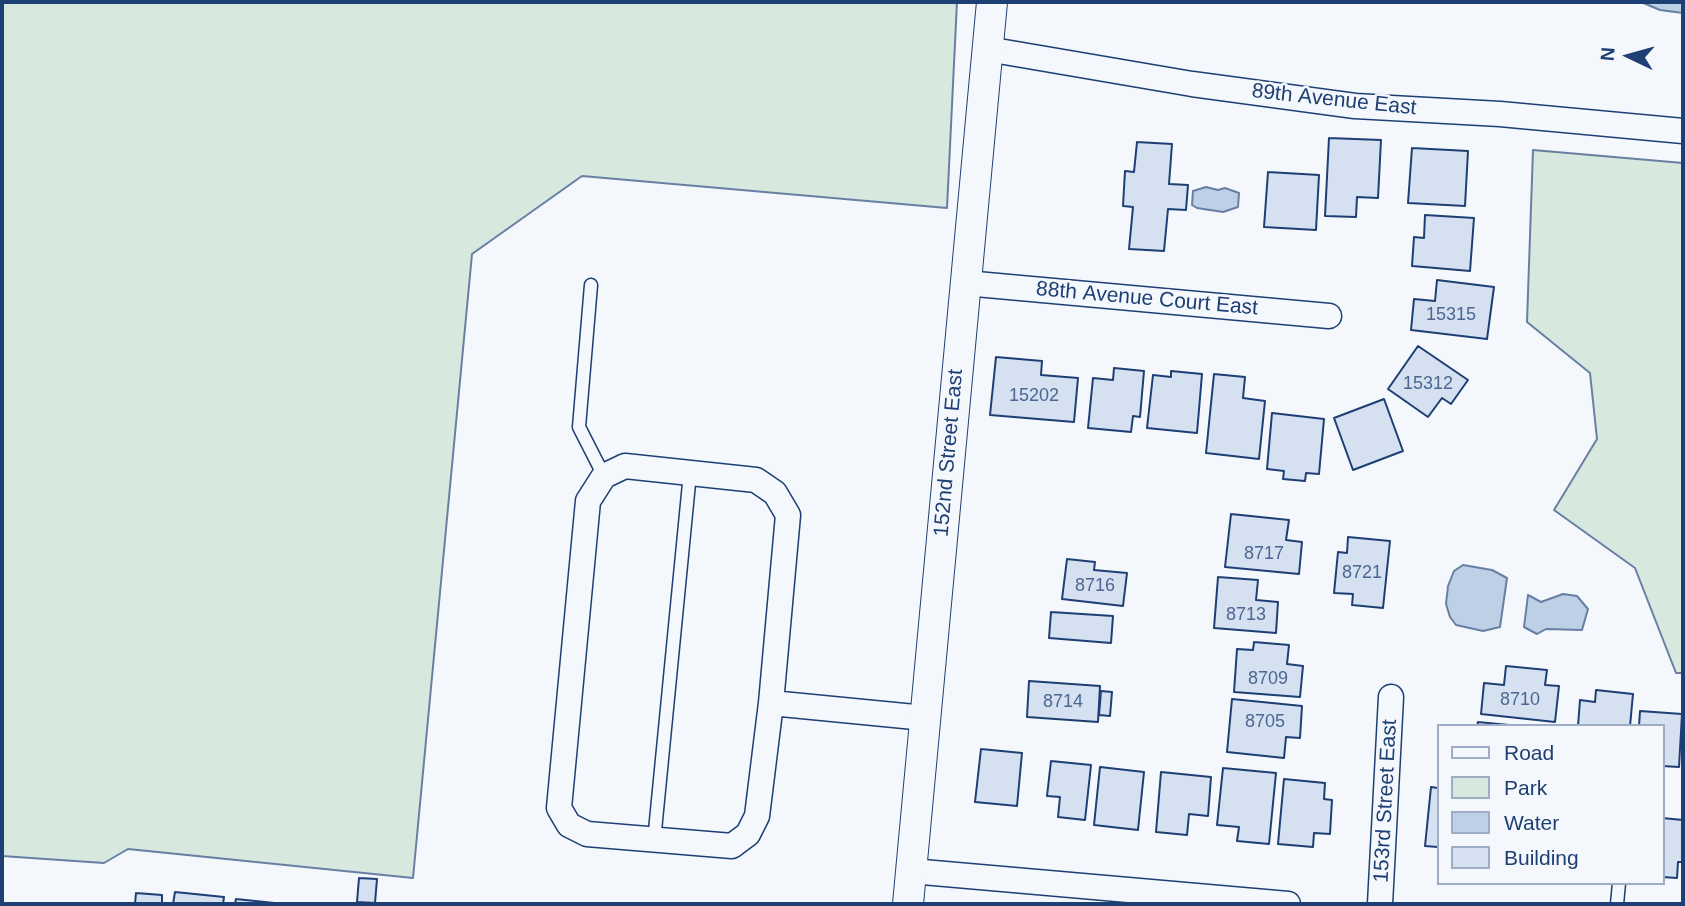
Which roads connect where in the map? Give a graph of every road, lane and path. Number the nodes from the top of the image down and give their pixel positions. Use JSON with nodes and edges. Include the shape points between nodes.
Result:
{"nodes":[{"id":1,"x":992,"y":2,"type":"edge"},
{"id":2,"x":987,"y":50,"type":"junction"},
{"id":3,"x":1683,"y":131,"type":"edge"},
{"id":4,"x":965,"y":283,"type":"junction"},
{"id":5,"x":591,"y":285,"type":"dead end"},
{"id":6,"x":1329,"y":316,"type":"dead end"},
{"id":7,"x":690,"y":473,"type":"junction"},
{"id":8,"x":604,"y":475,"type":"junction"},
{"id":9,"x":1391,"y":697,"type":"dead end"},
{"id":10,"x":771,"y":703,"type":"junction"},
{"id":11,"x":925,"y":718,"type":"junction"},
{"id":12,"x":654,"y":841,"type":"junction"},
{"id":13,"x":911,"y":871,"type":"junction"},
{"id":14,"x":1619,"y":885,"type":"edge"},
{"id":15,"x":908,"y":904,"type":"edge"},
{"id":16,"x":1289,"y":904,"type":"edge"},
{"id":17,"x":1380,"y":904,"type":"edge"},
{"id":18,"x":1617,"y":904,"type":"edge"}],
"edges":[{"from":1,"to":2,"type":"street","name":"152nd Street East"},
{"from":2,"to":3,"type":"street","name":"89th Avenue East","via":[[1354,106]]},
{"from":2,"to":4,"type":"street","name":"152nd Street East"},
{"from":4,"to":6,"type":"street","name":"88th Avenue Court East"},
{"from":4,"to":11,"type":"street","name":"152nd Street East"},
{"from":5,"to":8,"type":"lane","via":[[579,427]]},
{"from":7,"to":8,"type":"street","via":[[625,466]]},
{"from":7,"to":10,"type":"street","via":[[755,480],[775,493],[788,515]]},
{"from":7,"to":12,"type":"lane"},
{"from":8,"to":12,"type":"street","via":[[588,500],[557,798],[563,817],[578,831]]},
{"from":9,"to":17,"type":"street","name":"153rd Street East"},
{"from":10,"to":11,"type":"street"},
{"from":10,"to":12,"type":"street","via":[[757,816],[748,834],[732,846],[719,848]]},
{"from":11,"to":13,"type":"street","name":"152nd Street East"},
{"from":13,"to":15,"type":"street","name":"152nd Street East"},
{"from":13,"to":16,"type":"street"},
{"from":14,"to":18,"type":"lane"}]}
